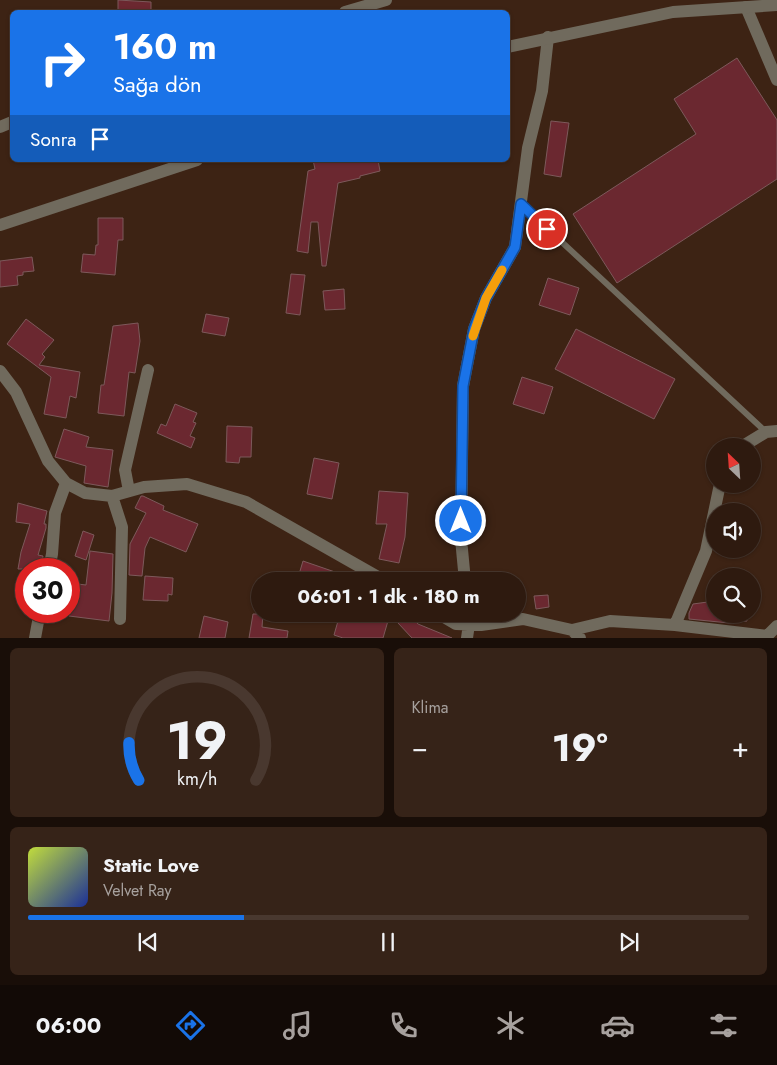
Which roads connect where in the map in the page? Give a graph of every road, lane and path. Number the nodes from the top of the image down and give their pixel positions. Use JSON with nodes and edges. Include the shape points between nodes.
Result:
{"nodes":[{"id":1,"x":386,"y":0,"type":"edge"},
{"id":2,"x":777,"y":5,"type":"edge"},
{"id":3,"x":746,"y":7,"type":"junction"},
{"id":4,"x":352,"y":10,"type":"edge"},
{"id":5,"x":548,"y":37,"type":"junction"},
{"id":6,"x":510,"y":46,"type":"edge"},
{"id":7,"x":777,"y":80,"type":"edge"},
{"id":8,"x":191,"y":162,"type":"edge"},
{"id":9,"x":521,"y":204,"type":"junction"},
{"id":10,"x":0,"y":225,"type":"edge"},
{"id":11,"x":148,"y":370,"type":"dead end"},
{"id":12,"x":0,"y":372,"type":"edge"},
{"id":13,"x":772,"y":431,"type":"edge"},
{"id":14,"x":758,"y":438,"type":"edge"},
{"id":15,"x":66,"y":483,"type":"junction"},
{"id":16,"x":129,"y":491,"type":"junction"},
{"id":17,"x":718,"y":493,"type":"edge"},
{"id":18,"x":112,"y":496,"type":"junction"},
{"id":19,"x":51,"y":558,"type":"edge"},
{"id":20,"x":370,"y":572,"type":"edge"},
{"id":21,"x":464,"y":572,"type":"edge"},
{"id":22,"x":120,"y":619,"type":"dead end"},
{"id":23,"x":526,"y":620,"type":"edge"},
{"id":24,"x":468,"y":622,"type":"edge"},
{"id":25,"x":474,"y":622,"type":"edge"},
{"id":26,"x":502,"y":622,"type":"edge"},
{"id":27,"x":38,"y":623,"type":"edge"},
{"id":28,"x":675,"y":625,"type":"junction"},
{"id":29,"x":777,"y":626,"type":"edge"},
{"id":30,"x":576,"y":634,"type":"edge"},
{"id":31,"x":767,"y":637,"type":"edge"},
{"id":32,"x":35,"y":638,"type":"edge"},
{"id":33,"x":468,"y":638,"type":"edge"}],
"edges":[{"from":1,"to":4,"type":"street"},
{"from":2,"to":3,"type":"street"},
{"from":3,"to":5,"type":"street","via":[[673,12]]},
{"from":3,"to":7,"type":"street"},
{"from":5,"to":6,"type":"street"},
{"from":5,"to":9,"type":"street","via":[[542,91],[528,148]]},
{"from":8,"to":10,"type":"street"},
{"from":9,"to":13,"type":"lane"},
{"from":9,"to":21,"type":"street","via":[[515,247],[486,298],[474,329],[463,386],[461,539]]},
{"from":11,"to":16,"type":"street","via":[[125,470]]},
{"from":12,"to":15,"type":"street","via":[[16,392],[48,462]]},
{"from":13,"to":14,"type":"street"},
{"from":15,"to":18,"type":"street","via":[[85,493]]},
{"from":15,"to":19,"type":"street","via":[[55,513]]},
{"from":16,"to":18,"type":"street"},
{"from":16,"to":20,"type":"street","via":[[187,484],[246,502]]},
{"from":17,"to":28,"type":"street","via":[[706,551]]},
{"from":18,"to":22,"type":"street","via":[[122,527]]},
{"from":23,"to":30,"type":"street"},
{"from":24,"to":33,"type":"street"},
{"from":25,"to":26,"type":"street","via":[[481,625]]},
{"from":27,"to":32,"type":"street"},
{"from":28,"to":30,"type":"street","via":[[610,621]]},
{"from":28,"to":31,"type":"street"},
{"from":29,"to":31,"type":"street"}]}
